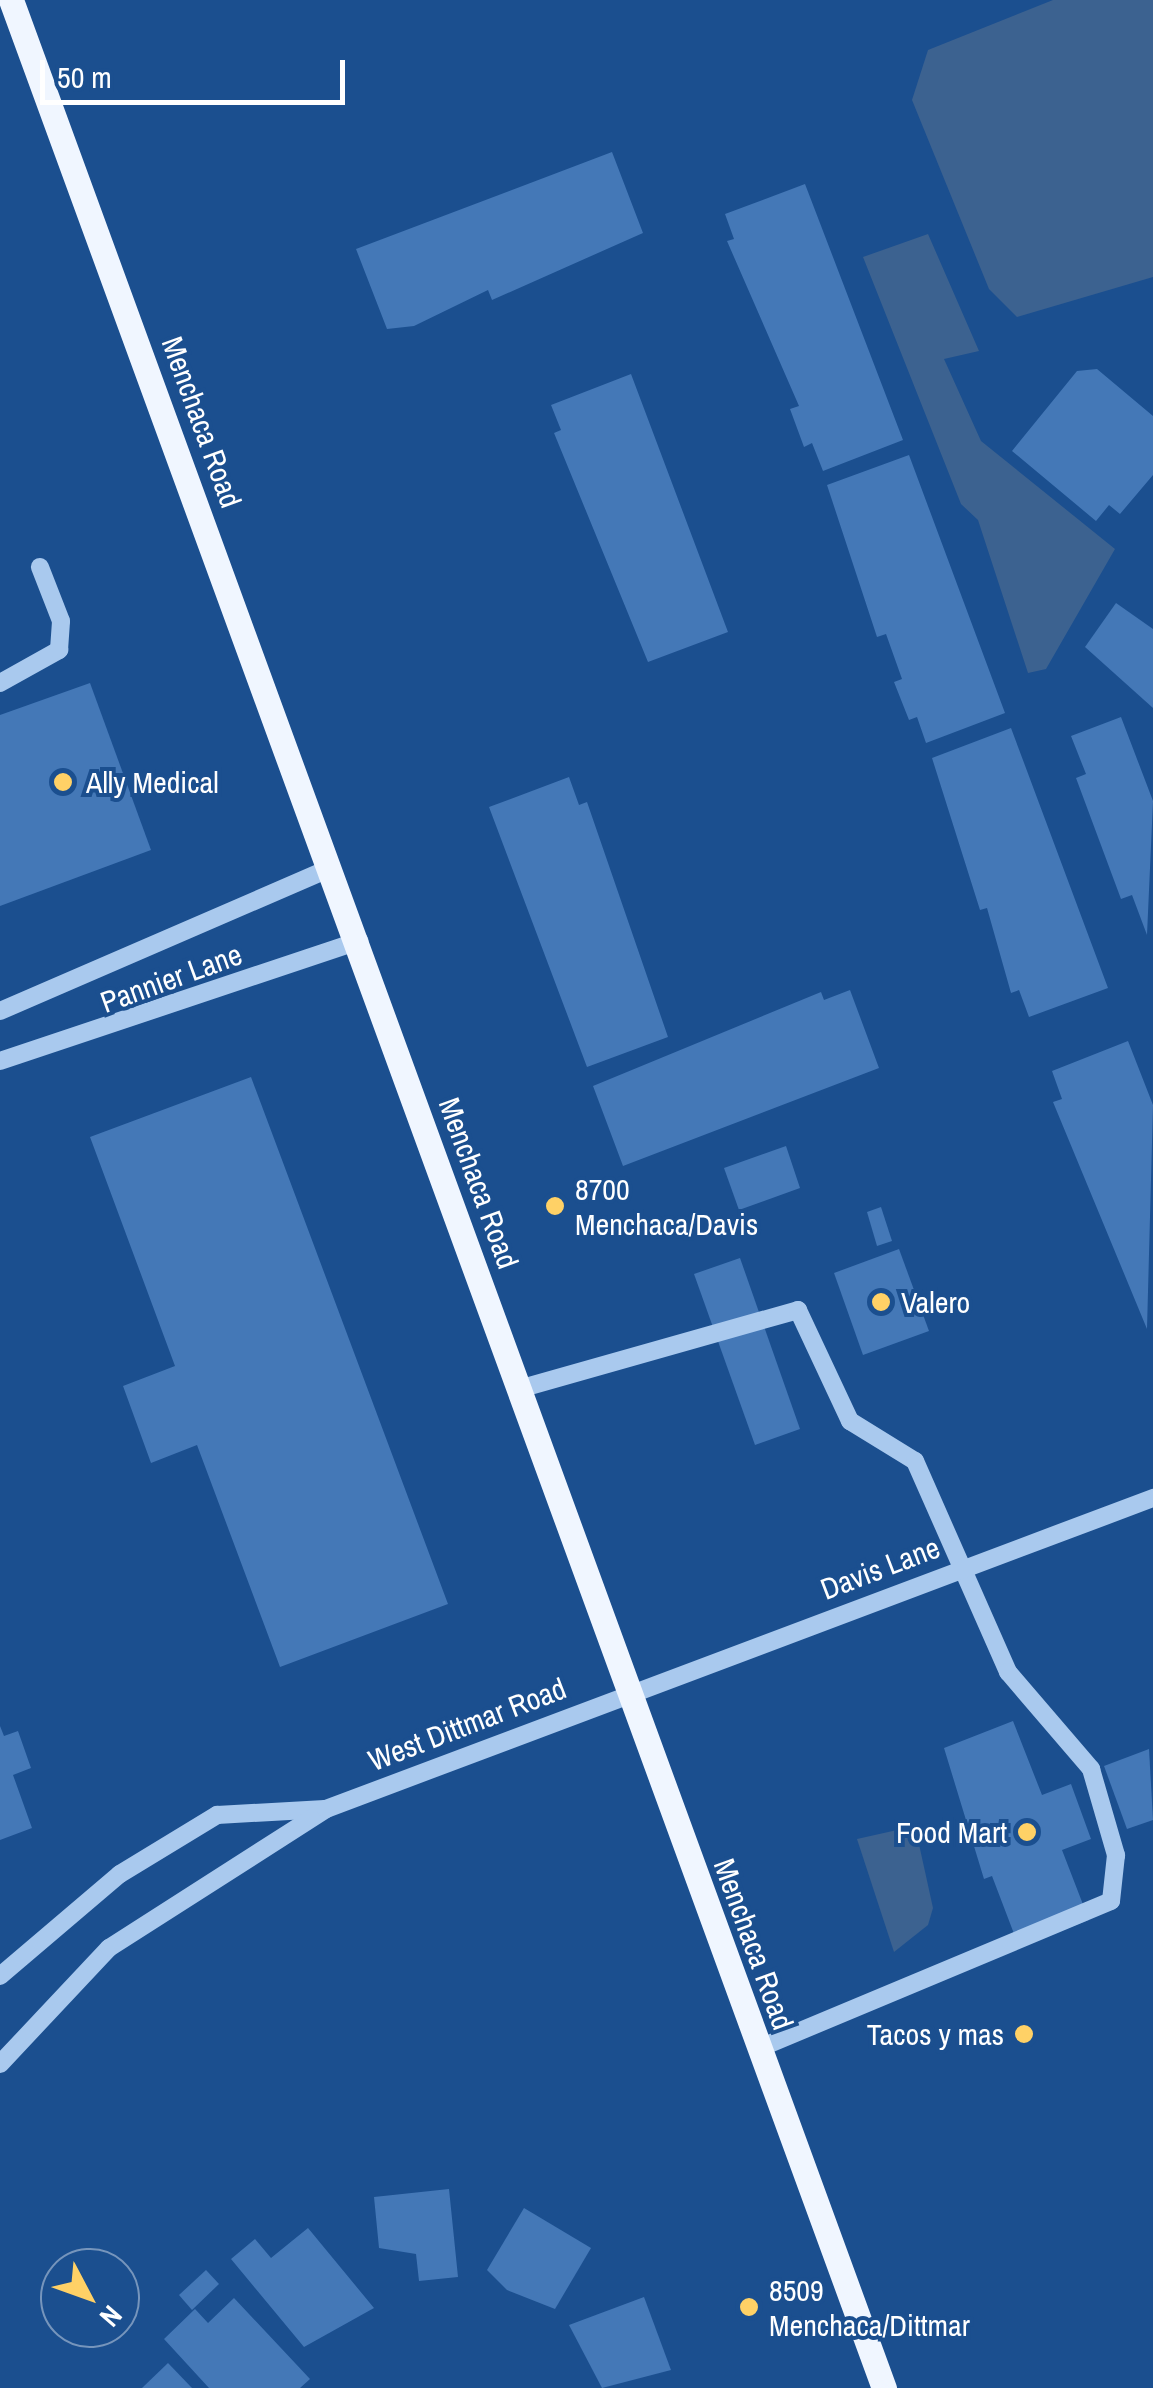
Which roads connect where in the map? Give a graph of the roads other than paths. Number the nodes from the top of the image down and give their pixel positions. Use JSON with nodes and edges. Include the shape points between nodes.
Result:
{"nodes":[{"id":1,"x":11,"y":0,"type":"edge"},
{"id":2,"x":40,"y":567,"type":"dead end"},
{"id":3,"x":0,"y":682,"type":"edge"},
{"id":4,"x":331,"y":868,"type":"junction"},
{"id":5,"x":359,"y":941,"type":"junction"},
{"id":6,"x":0,"y":1010,"type":"edge"},
{"id":7,"x":0,"y":1060,"type":"edge"},
{"id":8,"x":518,"y":1389,"type":"junction"},
{"id":9,"x":1153,"y":1498,"type":"edge"},
{"id":10,"x":963,"y":1565,"type":"junction"},
{"id":11,"x":628,"y":1693,"type":"junction"},
{"id":12,"x":326,"y":1808,"type":"junction"},
{"id":13,"x":0,"y":1976,"type":"edge"},
{"id":14,"x":758,"y":2049,"type":"junction"},
{"id":15,"x":0,"y":2064,"type":"edge"},
{"id":16,"x":884,"y":2388,"type":"edge"}],
"edges":[{"from":1,"to":4,"type":"main road","name":"Menchaca Road"},
{"from":2,"to":3,"type":"street","via":[[61,621],[59,650]]},
{"from":4,"to":5,"type":"main road","name":"Menchaca Road"},
{"from":4,"to":6,"type":"street","name":"Pannier Lane"},
{"from":5,"to":7,"type":"street","name":"Pannier Lane"},
{"from":5,"to":8,"type":"main road","name":"Menchaca Road"},
{"from":8,"to":10,"type":"street","via":[[798,1310],[850,1422],[915,1462]]},
{"from":8,"to":11,"type":"main road","name":"Menchaca Road"},
{"from":9,"to":10,"type":"street","name":"Davis Lane"},
{"from":10,"to":11,"type":"street","name":"Davis Lane"},
{"from":10,"to":14,"type":"street","via":[[1008,1672],[1091,1769],[1116,1855],[1111,1901]]},
{"from":11,"to":12,"type":"street","name":"West Dittmar Road"},
{"from":11,"to":14,"type":"main road","name":"Menchaca Road"},
{"from":12,"to":13,"type":"street","name":"West Dittmar Road","via":[[216,1815],[120,1874]]},
{"from":12,"to":15,"type":"street","name":"West Dittmar Road","via":[[110,1948]]},
{"from":14,"to":16,"type":"main road","name":"Menchaca Road"}]}
